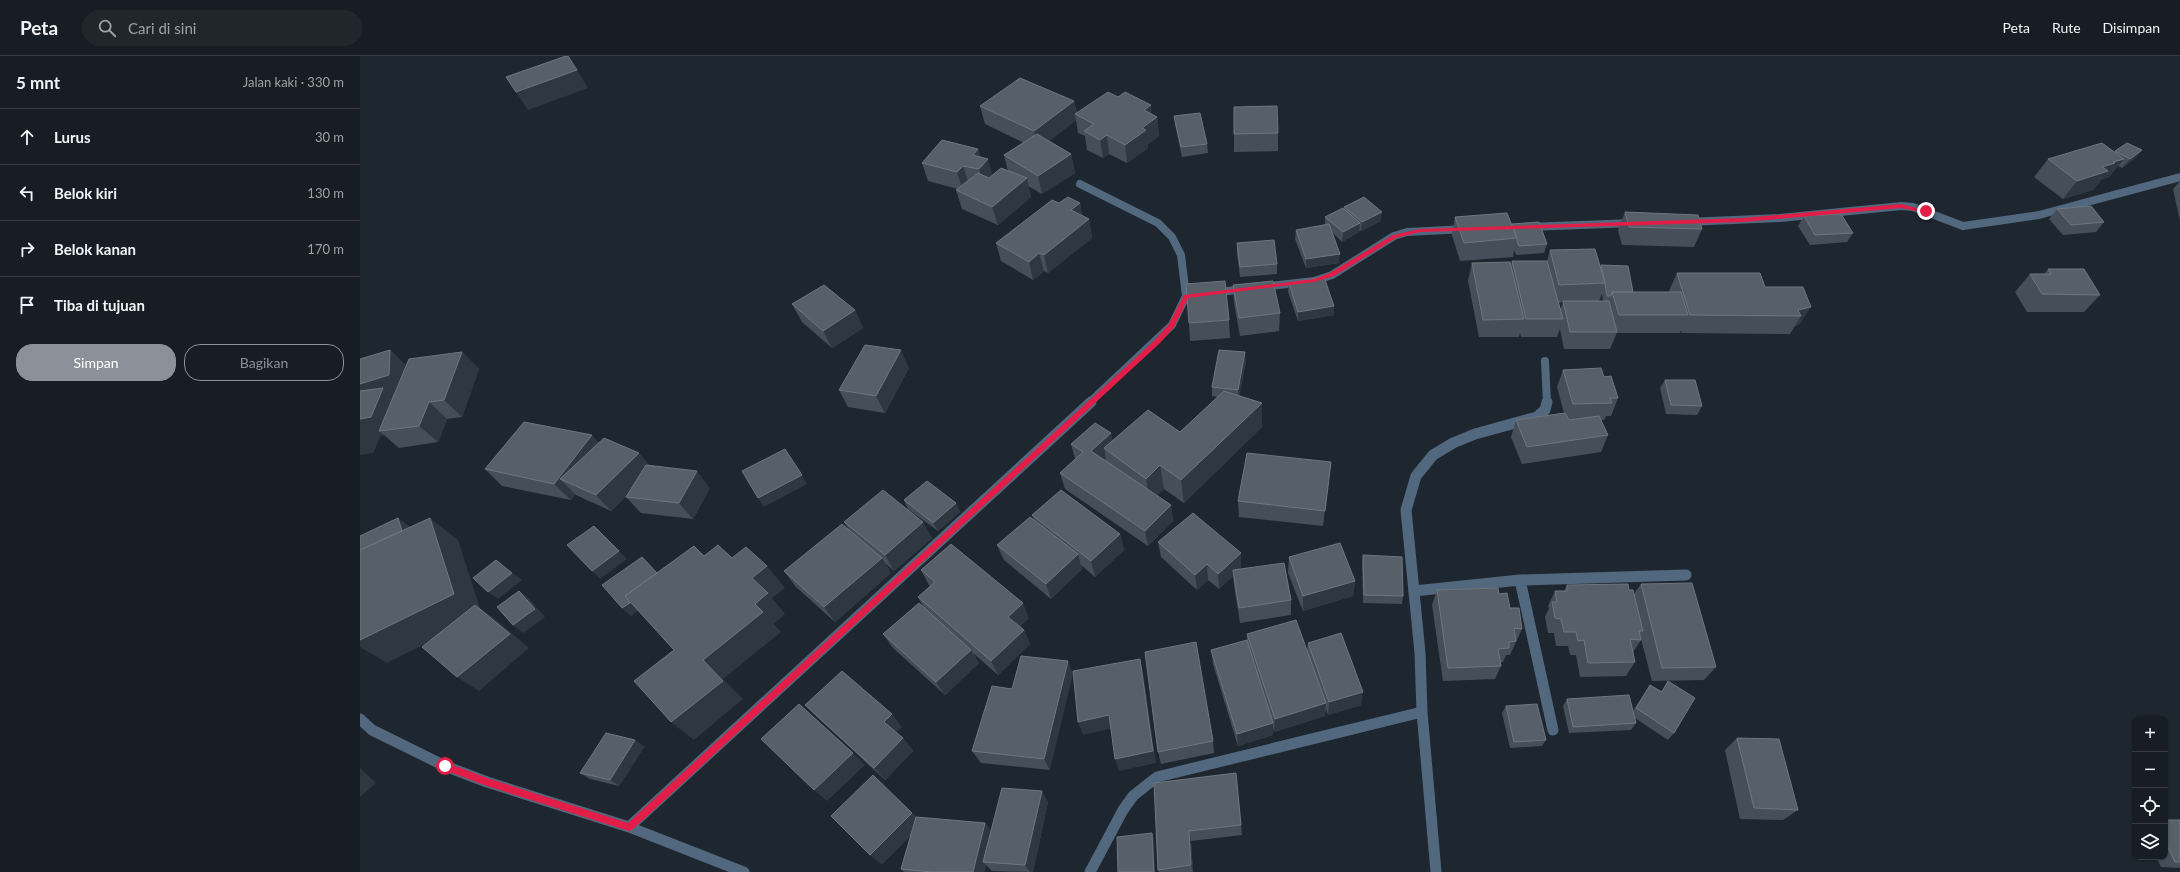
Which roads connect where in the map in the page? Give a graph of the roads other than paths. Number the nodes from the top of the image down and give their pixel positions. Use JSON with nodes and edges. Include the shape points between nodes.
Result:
{"nodes":[{"id":1,"x":2180,"y":177,"type":"edge"},
{"id":2,"x":1080,"y":184,"type":"dead end"},
{"id":3,"x":1680,"y":222,"type":"edge"},
{"id":4,"x":1640,"y":223,"type":"edge"},
{"id":5,"x":1522,"y":227,"type":"edge"},
{"id":6,"x":1475,"y":229,"type":"edge"},
{"id":7,"x":1186,"y":296,"type":"junction"},
{"id":8,"x":1545,"y":362,"type":"dead end"},
{"id":9,"x":1686,"y":575,"type":"dead end"},
{"id":10,"x":1520,"y":580,"type":"junction"},
{"id":11,"x":1414,"y":591,"type":"junction"},
{"id":12,"x":1422,"y":712,"type":"junction"},
{"id":13,"x":360,"y":719,"type":"edge"},
{"id":14,"x":1552,"y":730,"type":"dead end"},
{"id":15,"x":629,"y":827,"type":"junction"},
{"id":16,"x":744,"y":872,"type":"edge"},
{"id":17,"x":1090,"y":872,"type":"edge"},
{"id":18,"x":1436,"y":872,"type":"edge"}],
"edges":[{"from":1,"to":3,"type":"street","via":[[2039,215],[1963,226],[1913,207],[1901,206],[1780,218]]},
{"from":2,"to":7,"type":"street","via":[[1158,223],[1172,237],[1181,255]]},
{"from":4,"to":5,"type":"street"},
{"from":6,"to":7,"type":"street","via":[[1420,230],[1394,236],[1332,275],[1314,280]]},
{"from":7,"to":15,"type":"street","via":[[1172,325],[1158,341]]},
{"from":8,"to":11,"type":"street","via":[[1545,410],[1537,417],[1475,434],[1453,443],[1433,455],[1416,476],[1406,510]]},
{"from":9,"to":10,"type":"street"},
{"from":10,"to":11,"type":"street"},
{"from":10,"to":14,"type":"street"},
{"from":11,"to":12,"type":"street"},
{"from":12,"to":17,"type":"street","via":[[1157,777],[1133,796],[1123,810]]},
{"from":12,"to":18,"type":"street"},
{"from":13,"to":15,"type":"street","via":[[378,733],[445,766]]},
{"from":15,"to":16,"type":"street"}]}
